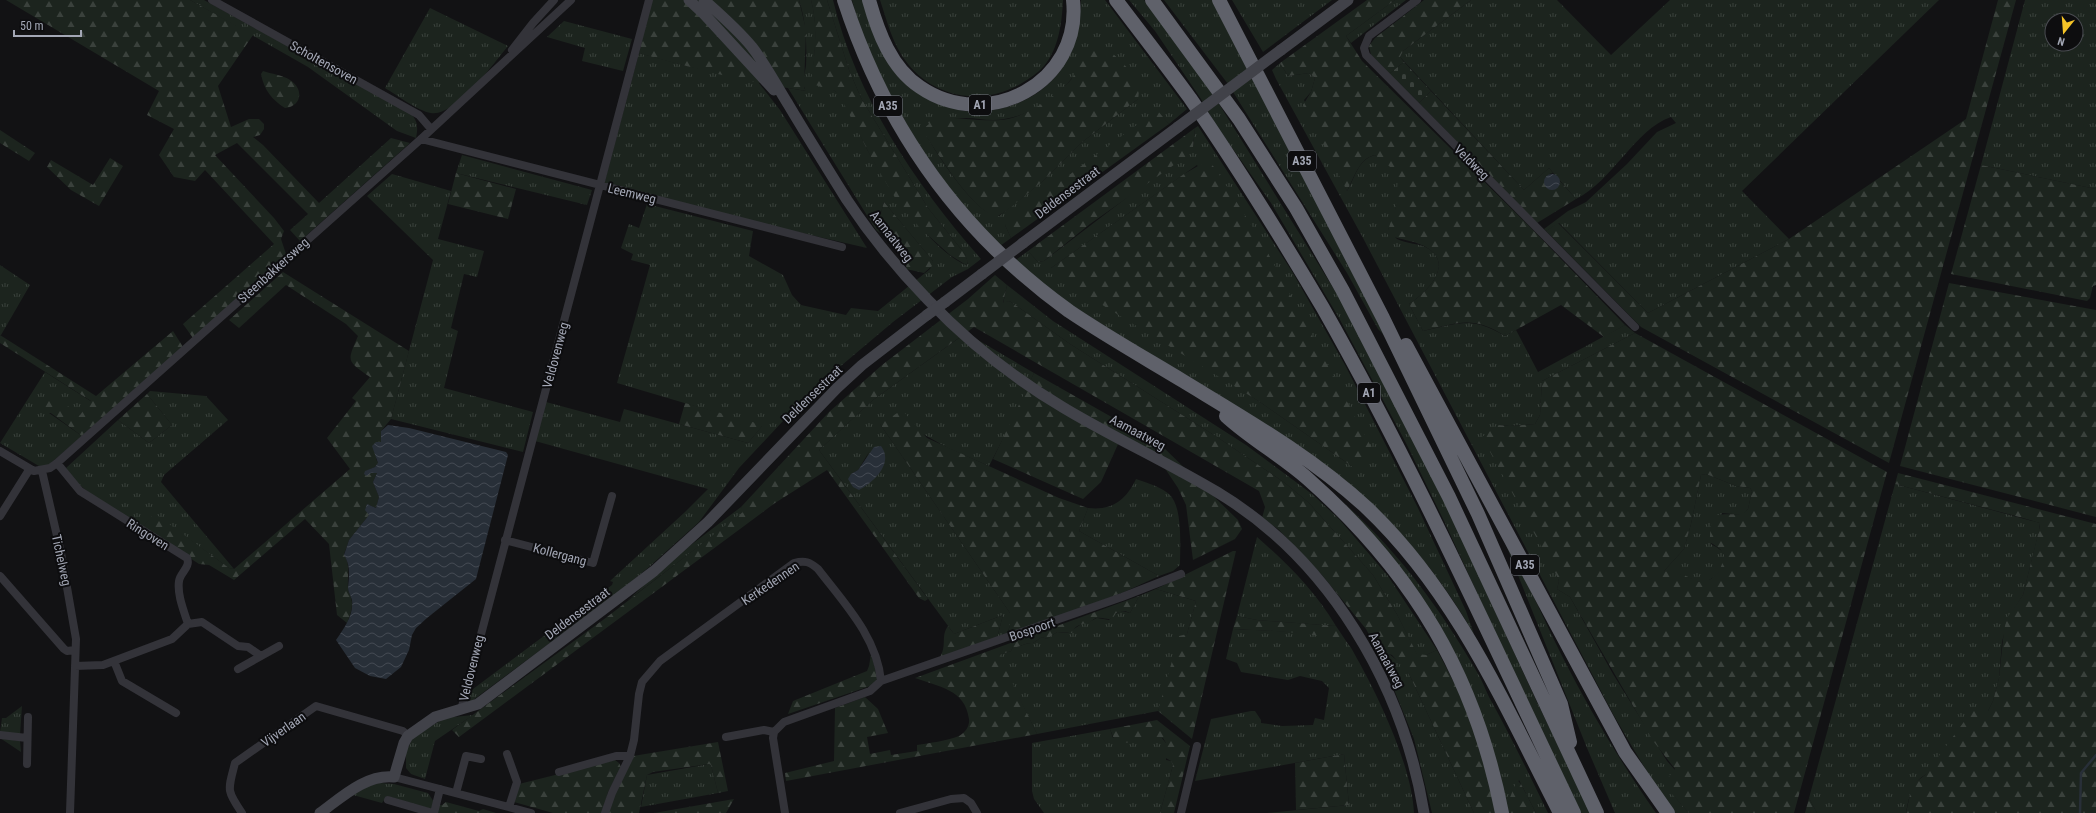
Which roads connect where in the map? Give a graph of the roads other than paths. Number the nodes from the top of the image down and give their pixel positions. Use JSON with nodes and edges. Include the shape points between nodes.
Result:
{"nodes":[{"id":1,"x":212,"y":0,"type":"edge"},
{"id":2,"x":554,"y":0,"type":"edge"},
{"id":3,"x":649,"y":0,"type":"edge"},
{"id":4,"x":689,"y":0,"type":"edge"},
{"id":5,"x":704,"y":0,"type":"edge"},
{"id":6,"x":844,"y":0,"type":"edge"},
{"id":7,"x":869,"y":0,"type":"edge"},
{"id":8,"x":1073,"y":0,"type":"edge"},
{"id":9,"x":1116,"y":0,"type":"edge"},
{"id":10,"x":1152,"y":0,"type":"edge"},
{"id":11,"x":1219,"y":0,"type":"edge"},
{"id":12,"x":1348,"y":0,"type":"edge"},
{"id":13,"x":1418,"y":0,"type":"edge"},
{"id":14,"x":569,"y":1,"type":"edge"},
{"id":15,"x":501,"y":65,"type":"junction"},
{"id":16,"x":788,"y":105,"type":"junction"},
{"id":17,"x":431,"y":129,"type":"junction"},
{"id":18,"x":421,"y":139,"type":"junction"},
{"id":19,"x":600,"y":185,"type":"junction"},
{"id":20,"x":842,"y":247,"type":"dead end"},
{"id":21,"x":1383,"y":318,"type":"junction"},
{"id":22,"x":1635,"y":327,"type":"dead end"},
{"id":23,"x":1201,"y":392,"type":"junction"},
{"id":24,"x":0,"y":451,"type":"edge"},
{"id":25,"x":57,"y":463,"type":"junction"},
{"id":26,"x":29,"y":470,"type":"junction"},
{"id":27,"x":42,"y":471,"type":"junction"},
{"id":28,"x":612,"y":496,"type":"dead end"},
{"id":29,"x":0,"y":516,"type":"edge"},
{"id":30,"x":505,"y":540,"type":"junction"},
{"id":31,"x":1181,"y":574,"type":"dead end"},
{"id":32,"x":0,"y":576,"type":"edge"},
{"id":33,"x":188,"y":624,"type":"junction"},
{"id":34,"x":279,"y":646,"type":"dead end"},
{"id":35,"x":75,"y":650,"type":"junction"},
{"id":36,"x":261,"y":656,"type":"junction"},
{"id":37,"x":114,"y":661,"type":"junction"},
{"id":38,"x":75,"y":666,"type":"junction"},
{"id":39,"x":238,"y":668,"type":"dead end"},
{"id":40,"x":882,"y":681,"type":"junction"},
{"id":41,"x":461,"y":710,"type":"junction"},
{"id":42,"x":176,"y":713,"type":"dead end"},
{"id":43,"x":28,"y":717,"type":"dead end"},
{"id":44,"x":774,"y":732,"type":"junction"},
{"id":45,"x":0,"y":735,"type":"edge"},
{"id":46,"x":408,"y":736,"type":"junction"},
{"id":47,"x":726,"y":737,"type":"dead end"},
{"id":48,"x":27,"y":738,"type":"junction"},
{"id":49,"x":1197,"y":746,"type":"dead end"},
{"id":50,"x":507,"y":754,"type":"dead end"},
{"id":51,"x":630,"y":756,"type":"junction"},
{"id":52,"x":481,"y":759,"type":"dead end"},
{"id":53,"x":27,"y":764,"type":"dead end"},
{"id":54,"x":559,"y":772,"type":"dead end"},
{"id":55,"x":1578,"y":774,"type":"junction"},
{"id":56,"x":394,"y":776,"type":"junction"},
{"id":57,"x":440,"y":789,"type":"junction"},
{"id":58,"x":456,"y":793,"type":"junction"},
{"id":59,"x":388,"y":800,"type":"dead end"},
{"id":60,"x":509,"y":807,"type":"junction"},
{"id":61,"x":917,"y":811,"type":"edge"},
{"id":62,"x":70,"y":813,"type":"edge"},
{"id":63,"x":242,"y":813,"type":"edge"},
{"id":64,"x":320,"y":813,"type":"edge"},
{"id":65,"x":433,"y":813,"type":"edge"},
{"id":66,"x":531,"y":813,"type":"edge"},
{"id":67,"x":606,"y":813,"type":"edge"},
{"id":68,"x":785,"y":813,"type":"edge"},
{"id":69,"x":900,"y":813,"type":"edge"},
{"id":70,"x":977,"y":813,"type":"edge"},
{"id":71,"x":1181,"y":813,"type":"edge"},
{"id":72,"x":1424,"y":813,"type":"edge"},
{"id":73,"x":1502,"y":813,"type":"edge"},
{"id":74,"x":1560,"y":813,"type":"edge"},
{"id":75,"x":1574,"y":813,"type":"edge"},
{"id":76,"x":1596,"y":813,"type":"edge"},
{"id":77,"x":1668,"y":813,"type":"edge"}],
"edges":[{"from":1,"to":17,"type":"street","name":"Scholtensoven","via":[[419,114]]},
{"from":2,"to":15,"type":"street","name":"Steenbakkersweg"},
{"from":3,"to":19,"type":"street","name":"Veldovenweg"},
{"from":4,"to":16,"type":"street","name":"Aamaatweg"},
{"from":5,"to":16,"type":"street","name":"Aamaatweg","via":[[751,46],[766,66]]},
{"from":6,"to":23,"type":"highway","number":"A35","via":[[867,63],[907,141],[927,171],[971,224],[1012,266],[1071,312]]},
{"from":7,"to":8,"type":"highway","number":"A1","via":[[887,49],[911,80],[946,100],[978,106],[1008,100],[1024,93],[1052,70],[1073,27]]},
{"from":9,"to":75,"type":"highway","number":"A1","via":[[1220,142],[1279,234],[1323,310],[1421,492]]},
{"from":10,"to":55,"type":"highway","number":"A1","via":[[1239,119],[1296,208],[1343,291],[1449,497]]},
{"from":11,"to":21,"type":"highway","number":"A35"},
{"from":12,"to":41,"type":"street","name":"Deldensestraat","bridge":true,"via":[[862,365],[708,522],[654,571],[478,704]]},
{"from":13,"to":22,"type":"street","name":"Veldweg","via":[[1369,36],[1366,41],[1366,55]]},
{"from":14,"to":15,"type":"street","name":"Steenbakkersweg"},
{"from":15,"to":17,"type":"street","name":"Steenbakkersweg"},
{"from":16,"to":72,"type":"street","name":"Aamaatweg","via":[[881,248],[928,301],[960,331],[1014,375],[1062,407],[1220,494],[1276,537],[1316,578],[1347,618],[1372,658],[1396,708],[1409,747]]},
{"from":17,"to":18,"type":"street","name":"Steenbakkersweg"},
{"from":18,"to":19,"type":"street","name":"Leemweg"},
{"from":18,"to":25,"type":"street","name":"Steenbakkersweg"},
{"from":19,"to":20,"type":"street","name":"Leemweg"},
{"from":19,"to":30,"type":"street","name":"Veldovenweg"},
{"from":21,"to":55,"type":"highway","number":"A35","via":[[1478,514],[1561,704]]},
{"from":21,"to":77,"type":"highway","number":"A35","via":[[1403,340],[1625,752]]},
{"from":23,"to":73,"type":"highway","number":"A35","via":[[1230,420],[1306,477],[1341,509],[1401,578],[1428,617],[1460,677],[1487,748]]},
{"from":23,"to":74,"type":"highway","number":"A35","via":[[1316,466],[1368,509],[1399,542],[1437,590],[1469,637]]},
{"from":24,"to":26,"type":"street"},
{"from":25,"to":27,"type":"street","name":"Steenbakkersweg"},
{"from":25,"to":33,"type":"street","name":"Ringoven","via":[[80,491],[187,558],[188,565],[179,584]]},
{"from":26,"to":27,"type":"street"},
{"from":26,"to":29,"type":"street"},
{"from":27,"to":35,"type":"street","name":"Tichelweg","via":[[73,617]]},
{"from":28,"to":30,"type":"street","name":"Kollergang","via":[[593,563]]},
{"from":30,"to":41,"type":"street","name":"Veldovenweg"},
{"from":31,"to":40,"type":"street","name":"Bospoort","via":[[1115,600]]},
{"from":32,"to":35,"type":"street","via":[[64,649]]},
{"from":33,"to":36,"type":"street","via":[[202,622],[238,646],[248,647]]},
{"from":33,"to":37,"type":"street","via":[[172,639]]},
{"from":34,"to":36,"type":"street"},
{"from":35,"to":38,"type":"street","name":"Tichelweg"},
{"from":36,"to":39,"type":"street"},
{"from":37,"to":38,"type":"street","via":[[103,665]]},
{"from":37,"to":42,"type":"street","via":[[122,681]]},
{"from":38,"to":62,"type":"street","name":"Tichelweg"},
{"from":40,"to":44,"type":"street","via":[[870,691],[784,722]]},
{"from":40,"to":51,"type":"street","name":"Kerkedennen","via":[[872,646],[858,621],[818,569],[810,562],[794,563],[649,671],[642,682],[639,694]]},
{"from":41,"to":46,"type":"street","name":"Deldensestraat","via":[[435,717]]},
{"from":43,"to":48,"type":"street"},
{"from":44,"to":47,"type":"street","via":[[764,730]]},
{"from":44,"to":68,"type":"street"},
{"from":45,"to":48,"type":"street"},
{"from":46,"to":56,"type":"street"},
{"from":46,"to":63,"type":"street","name":"Vijverlaan","via":[[403,732],[316,706],[235,764],[229,788]]},
{"from":48,"to":53,"type":"street"},
{"from":49,"to":71,"type":"street"},
{"from":50,"to":60,"type":"street","via":[[517,782]]},
{"from":51,"to":54,"type":"street","via":[[616,756]]},
{"from":51,"to":67,"type":"street","name":"Kerkedennen","via":[[612,793]]},
{"from":52,"to":58,"type":"street","via":[[466,756]]},
{"from":55,"to":76,"type":"highway","number":"A1"},
{"from":56,"to":57,"type":"street"},
{"from":56,"to":64,"type":"street","via":[[368,781]]},
{"from":57,"to":58,"type":"street"},
{"from":57,"to":65,"type":"street"},
{"from":58,"to":60,"type":"street"},
{"from":59,"to":65,"type":"street"},
{"from":60,"to":66,"type":"street"},
{"from":61,"to":69,"type":"street"},
{"from":61,"to":70,"type":"street","via":[[951,799],[964,798],[971,803]]}]}
